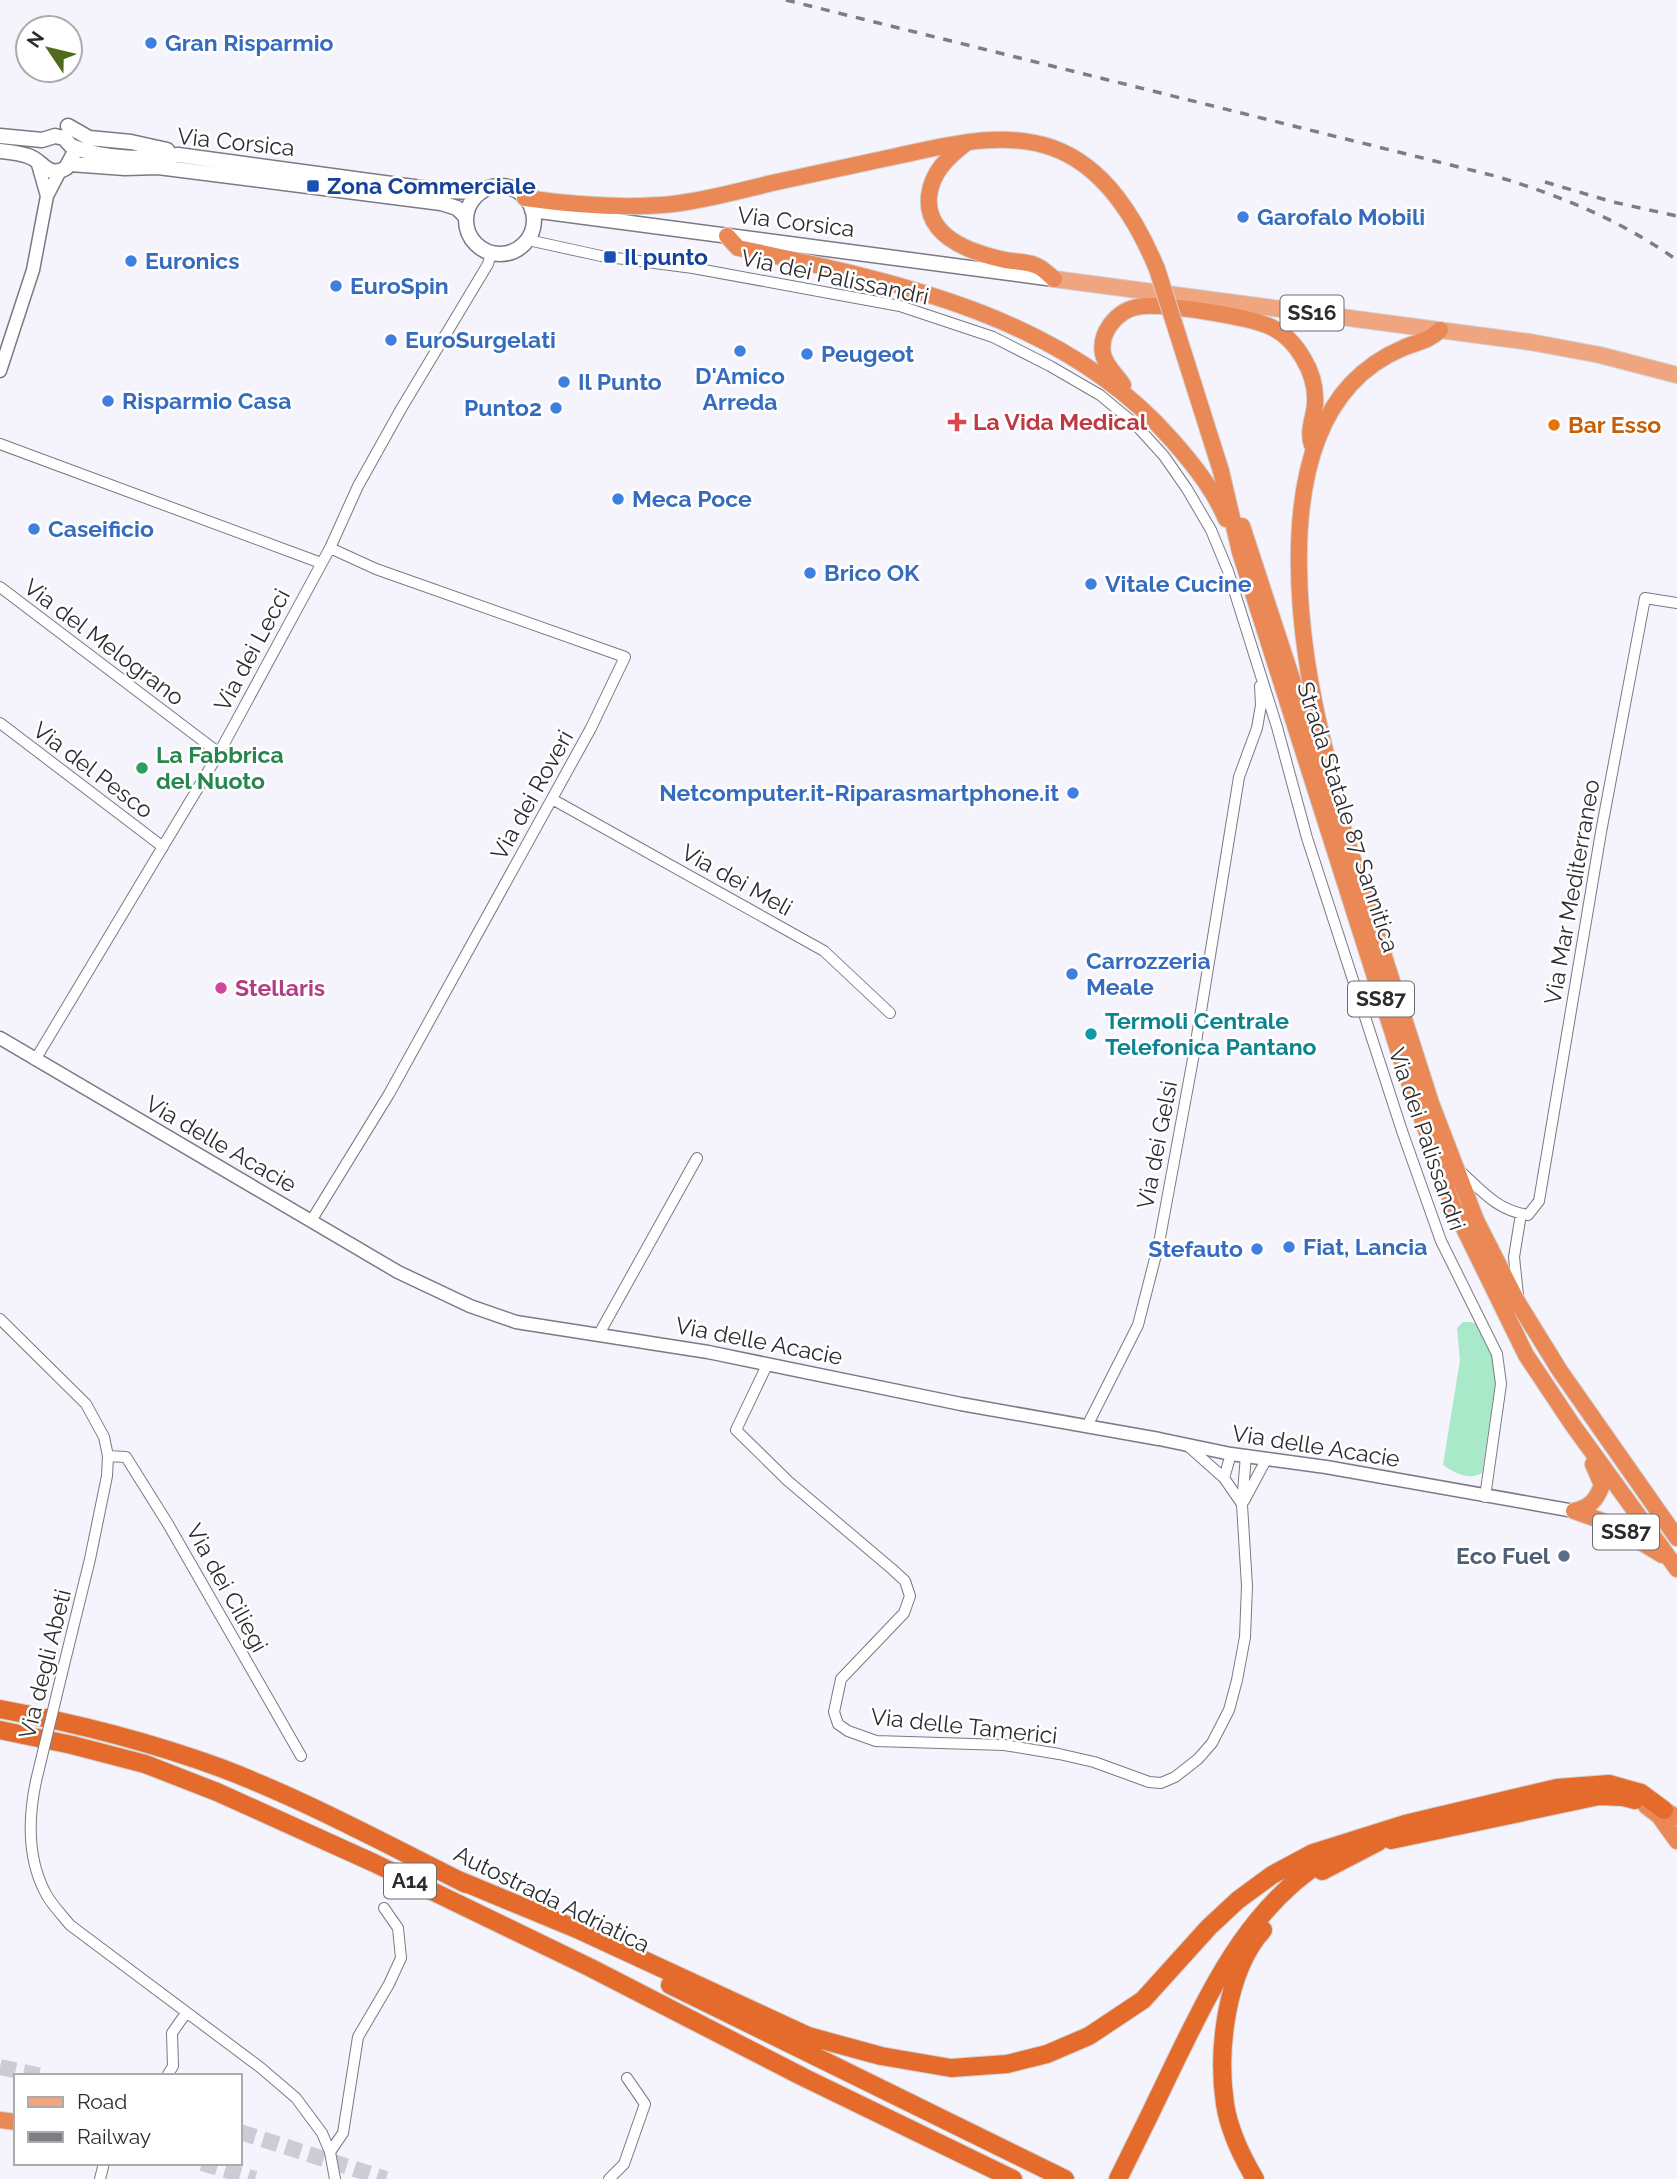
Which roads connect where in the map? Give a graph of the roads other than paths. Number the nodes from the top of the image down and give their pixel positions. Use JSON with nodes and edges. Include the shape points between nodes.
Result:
{"nodes":[{"id":1,"x":68,"y":126,"type":"dead end"},
{"id":2,"x":0,"y":136,"type":"edge"},
{"id":3,"x":42,"y":140,"type":"junction"},
{"id":4,"x":967,"y":143,"type":"junction"},
{"id":5,"x":71,"y":146,"type":"junction"},
{"id":6,"x":0,"y":150,"type":"edge"},
{"id":7,"x":178,"y":155,"type":"junction"},
{"id":8,"x":37,"y":160,"type":"junction"},
{"id":9,"x":65,"y":167,"type":"junction"},
{"id":10,"x":481,"y":192,"type":"junction"},
{"id":11,"x":47,"y":195,"type":"junction"},
{"id":12,"x":529,"y":204,"type":"junction"},
{"id":13,"x":466,"y":217,"type":"junction"},
{"id":14,"x":726,"y":236,"type":"junction"},
{"id":15,"x":528,"y":240,"type":"junction"},
{"id":16,"x":491,"y":253,"type":"junction"},
{"id":17,"x":1054,"y":279,"type":"junction"},
{"id":18,"x":1440,"y":330,"type":"junction"},
{"id":19,"x":0,"y":371,"type":"edge"},
{"id":20,"x":1677,"y":375,"type":"edge"},
{"id":21,"x":1135,"y":401,"type":"junction"},
{"id":22,"x":0,"y":444,"type":"edge"},
{"id":23,"x":1313,"y":451,"type":"junction"},
{"id":24,"x":1222,"y":471,"type":"junction"},
{"id":25,"x":330,"y":548,"type":"junction"},
{"id":26,"x":1240,"y":552,"type":"junction"},
{"id":27,"x":321,"y":563,"type":"junction"},
{"id":28,"x":0,"y":587,"type":"edge"},
{"id":29,"x":1677,"y":603,"type":"edge"},
{"id":30,"x":1254,"y":654,"type":"junction"},
{"id":31,"x":0,"y":723,"type":"edge"},
{"id":32,"x":219,"y":753,"type":"junction"},
{"id":33,"x":1334,"y":797,"type":"junction"},
{"id":34,"x":552,"y":799,"type":"junction"},
{"id":35,"x":163,"y":847,"type":"junction"},
{"id":36,"x":890,"y":1013,"type":"dead end"},
{"id":37,"x":0,"y":1038,"type":"edge"},
{"id":38,"x":35,"y":1060,"type":"junction"},
{"id":39,"x":696,"y":1158,"type":"dead end"},
{"id":40,"x":1454,"y":1166,"type":"junction"},
{"id":41,"x":1521,"y":1214,"type":"junction"},
{"id":42,"x":311,"y":1221,"type":"junction"},
{"id":43,"x":1518,"y":1303,"type":"junction"},
{"id":44,"x":0,"y":1319,"type":"edge"},
{"id":45,"x":600,"y":1334,"type":"junction"},
{"id":46,"x":767,"y":1365,"type":"junction"},
{"id":47,"x":1572,"y":1424,"type":"junction"},
{"id":48,"x":1087,"y":1426,"type":"junction"},
{"id":49,"x":1187,"y":1444,"type":"junction"},
{"id":50,"x":1231,"y":1454,"type":"junction"},
{"id":51,"x":1246,"y":1455,"type":"junction"},
{"id":52,"x":108,"y":1457,"type":"junction"},
{"id":53,"x":1267,"y":1458,"type":"junction"},
{"id":54,"x":1224,"y":1478,"type":"junction"},
{"id":55,"x":1485,"y":1497,"type":"junction"},
{"id":56,"x":1242,"y":1505,"type":"junction"},
{"id":57,"x":1574,"y":1511,"type":"junction"},
{"id":58,"x":1677,"y":1537,"type":"edge"},
{"id":59,"x":1675,"y":1566,"type":"edge"},
{"id":60,"x":0,"y":1709,"type":"edge"},
{"id":61,"x":0,"y":1730,"type":"edge"},
{"id":62,"x":301,"y":1756,"type":"dead end"},
{"id":63,"x":1638,"y":1801,"type":"junction"},
{"id":64,"x":1671,"y":1814,"type":"edge"},
{"id":65,"x":1357,"y":1838,"type":"junction"},
{"id":66,"x":1677,"y":1841,"type":"edge"},
{"id":67,"x":1378,"y":1842,"type":"junction"},
{"id":68,"x":456,"y":1879,"type":"junction"},
{"id":69,"x":1292,"y":1883,"type":"junction"},
{"id":70,"x":384,"y":1908,"type":"dead end"},
{"id":71,"x":186,"y":2013,"type":"junction"},
{"id":72,"x":168,"y":2074,"type":"edge"},
{"id":73,"x":803,"y":2077,"type":"junction"},
{"id":74,"x":627,"y":2078,"type":"dead end"},
{"id":75,"x":330,"y":2152,"type":"junction"},
{"id":76,"x":335,"y":2179,"type":"edge"},
{"id":77,"x":609,"y":2179,"type":"edge"},
{"id":78,"x":986,"y":2179,"type":"edge"},
{"id":79,"x":1013,"y":2179,"type":"edge"},
{"id":80,"x":1065,"y":2179,"type":"edge"},
{"id":81,"x":1118,"y":2179,"type":"edge"},
{"id":82,"x":1255,"y":2179,"type":"edge"}],
"edges":[{"from":1,"to":7,"type":"main road","via":[[89,138],[131,142]]},
{"from":2,"to":3,"type":"main road","name":"Via Corsica","number":"SS16"},
{"from":3,"to":5,"type":"main road","name":"Via Corsica","number":"SS16","via":[[59,136]]},
{"from":3,"to":8,"type":"main road"},
{"from":4,"to":12,"type":"highway","via":[[673,204]]},
{"from":4,"to":17,"type":"highway","via":[[944,161],[935,176],[929,200],[936,223],[965,248],[1037,265]]},
{"from":4,"to":24,"type":"highway","bridge":true,"via":[[1015,139],[1051,147],[1094,173],[1123,205],[1144,237],[1157,269]]},
{"from":5,"to":7,"type":"main road","name":"Via Corsica","number":"SS16","via":[[116,157]]},
{"from":5,"to":9,"type":"main road","via":[[73,154]]},
{"from":6,"to":8,"type":"main road","name":"Via Corsica"},
{"from":7,"to":10,"type":"main road","name":"Via Corsica","number":"SS16","via":[[443,191]]},
{"from":8,"to":9,"type":"main road","name":"Via Corsica","via":[[46,170]]},
{"from":8,"to":11,"type":"street"},
{"from":9,"to":11,"type":"street"},
{"from":9,"to":13,"type":"main road","name":"Via Corsica","via":[[158,167],[441,202]]},
{"from":10,"to":12,"type":"main road","name":"Via Corsica","number":"SS16","via":[[513,189]]},
{"from":10,"to":13,"type":"main road"},
{"from":11,"to":19,"type":"street","via":[[33,270]]},
{"from":12,"to":14,"type":"main road","name":"Via Corsica","number":"SS16"},
{"from":12,"to":15,"type":"main road","via":[[534,224]]},
{"from":13,"to":16,"type":"main road","via":[[470,237]]},
{"from":14,"to":17,"type":"main road","name":"Via Corsica","number":"SS16"},
{"from":14,"to":21,"type":"highway","via":[[738,248],[879,280],[978,312],[1034,335]]},
{"from":15,"to":16,"type":"main road","via":[[513,252]]},
{"from":15,"to":30,"type":"street","name":"Via dei Palissandri","via":[[900,306],[993,337],[1060,372],[1100,395],[1135,424],[1187,489],[1228,571]]},
{"from":16,"to":25,"type":"street","name":"Via dei Lecci","via":[[358,486]]},
{"from":17,"to":18,"type":"main road","number":"SS16"},
{"from":18,"to":20,"type":"main road","number":"SS16","via":[[1566,348]]},
{"from":18,"to":23,"type":"highway","via":[[1431,339],[1388,355],[1354,381],[1332,410]]},
{"from":21,"to":23,"type":"highway","via":[[1103,355],[1109,326],[1125,311],[1149,305],[1252,320],[1279,332],[1306,365],[1314,389],[1309,436]]},
{"from":21,"to":26,"type":"highway","via":[[1196,469],[1221,508]]},
{"from":22,"to":27,"type":"street"},
{"from":23,"to":33,"type":"highway","via":[[1300,528],[1300,586],[1310,673]]},
{"from":24,"to":26,"type":"highway"},
{"from":24,"to":33,"type":"highway","number":"SS87"},
{"from":25,"to":27,"type":"street","name":"Via dei Lecci"},
{"from":25,"to":34,"type":"street","name":"Via dei Roveri","via":[[376,569],[625,657]]},
{"from":26,"to":47,"type":"highway","name":"Strada Statale 87 Sannitica","number":"SS87","via":[[1439,1171],[1526,1355]]},
{"from":27,"to":32,"type":"street","name":"Via dei Lecci"},
{"from":28,"to":32,"type":"street","name":"Via del Melograno"},
{"from":29,"to":41,"type":"street","name":"Via Mar Mediterraneo","via":[[1645,598],[1539,1201],[1528,1215]]},
{"from":30,"to":48,"type":"street","name":"Via dei Gelsi","via":[[1261,691],[1257,728],[1239,777],[1159,1242],[1138,1325]]},
{"from":30,"to":55,"type":"street","name":"Via dei Palissandri","via":[[1307,838],[1402,1131],[1441,1241],[1497,1354],[1501,1384]]},
{"from":31,"to":35,"type":"street","name":"Via del Pesco"},
{"from":32,"to":35,"type":"street","name":"Via dei Lecci"},
{"from":33,"to":40,"type":"highway","name":"Strada Statale 87 Sannitica","number":"SS87"},
{"from":34,"to":36,"type":"street","name":"Via dei Meli","via":[[824,951]]},
{"from":34,"to":42,"type":"street","name":"Via dei Roveri","via":[[389,1094]]},
{"from":35,"to":38,"type":"street","name":"Via dei Lecci"},
{"from":37,"to":38,"type":"street","name":"Via delle Acacie"},
{"from":38,"to":42,"type":"street","name":"Via delle Acacie"},
{"from":39,"to":45,"type":"street"},
{"from":40,"to":41,"type":"street","via":[[1489,1199]]},
{"from":40,"to":43,"type":"highway","name":"Strada Statale 87 Sannitica","number":"SS87"},
{"from":41,"to":43,"type":"street","via":[[1514,1257]]},
{"from":42,"to":45,"type":"street","name":"Via delle Acacie","via":[[398,1272],[470,1306],[516,1322]]},
{"from":43,"to":58,"type":"highway","name":"Strada Statale 87 Sannitica","number":"SS87"},
{"from":44,"to":52,"type":"street","name":"Via degli Abeti","via":[[86,1404],[104,1437]]},
{"from":45,"to":46,"type":"street","name":"Via delle Acacie"},
{"from":46,"to":48,"type":"street","name":"Via delle Acacie"},
{"from":46,"to":56,"type":"street","name":"Via delle Tamerici","via":[[736,1430],[788,1481],[899,1574],[910,1596],[904,1613],[841,1679],[834,1712],[838,1724],[876,1741],[1004,1745],[1094,1762],[1149,1782],[1175,1777],[1212,1743],[1229,1710],[1237,1680],[1247,1586]]},
{"from":47,"to":57,"type":"highway","number":"SS87","via":[[1602,1485],[1588,1507]]},
{"from":47,"to":59,"type":"highway","name":"Strada Statale 87 Sannitica","number":"SS87"},
{"from":48,"to":49,"type":"street","name":"Via delle Acacie"},
{"from":49,"to":50,"type":"street","name":"Via delle Acacie"},
{"from":49,"to":54,"type":"street"},
{"from":50,"to":51,"type":"street","name":"Via delle Acacie"},
{"from":50,"to":54,"type":"street"},
{"from":51,"to":53,"type":"street","name":"Via delle Acacie"},
{"from":51,"to":56,"type":"street","name":"Via delle Tamerici"},
{"from":52,"to":62,"type":"street","name":"Via dei Ciliegi","via":[[126,1457]]},
{"from":52,"to":71,"type":"street","name":"Via degli Abeti","bridge":true,"via":[[90,1559],[36,1781],[29,1824],[34,1861],[47,1895],[70,1925]]},
{"from":53,"to":55,"type":"street","name":"Via delle Acacie"},
{"from":53,"to":56,"type":"street"},
{"from":54,"to":56,"type":"street"},
{"from":55,"to":57,"type":"street","name":"Via delle Acacie"},
{"from":57,"to":59,"type":"highway","number":"SS87","via":[[1611,1524]]},
{"from":60,"to":68,"type":"highway","name":"Autostrada Adriatica","number":"A14","via":[[79,1724],[222,1769]]},
{"from":61,"to":73,"type":"highway","name":"Autostrada Adriatica","number":"A14","via":[[145,1764],[217,1791],[589,1967]]},
{"from":63,"to":64,"type":"highway"},
{"from":63,"to":66,"type":"highway","via":[[1659,1816]]},
{"from":63,"to":67,"type":"highway","via":[[1599,1796]]},
{"from":64,"to":65,"type":"highway","via":[[1629,1788],[1590,1785],[1557,1788]]},
{"from":65,"to":68,"type":"highway","via":[[1313,1853],[1237,1900],[1143,2000],[1089,2036],[1007,2064],[951,2068],[881,2056],[808,2036],[579,1930]]},
{"from":65,"to":69,"type":"highway"},
{"from":67,"to":69,"type":"highway"},
{"from":67,"to":82,"type":"highway","via":[[1302,1885],[1255,1938],[1230,1994],[1223,2032],[1225,2105]]},
{"from":68,"to":80,"type":"highway","name":"Autostrada Adriatica","number":"A14"},
{"from":69,"to":81,"type":"highway","via":[[1231,1954]]},
{"from":70,"to":75,"type":"street","via":[[398,1928],[401,1958],[358,2037],[343,2133]]},
{"from":71,"to":72,"type":"street","via":[[172,2033],[173,2066]]},
{"from":71,"to":75,"type":"street","name":"Via degli Abeti","via":[[296,2098]]},
{"from":73,"to":78,"type":"highway"},
{"from":73,"to":79,"type":"highway","name":"Autostrada Adriatica","number":"A14"},
{"from":74,"to":77,"type":"street","via":[[645,2104],[624,2164]]},
{"from":75,"to":76,"type":"street","name":"Via degli Abeti"}]}
